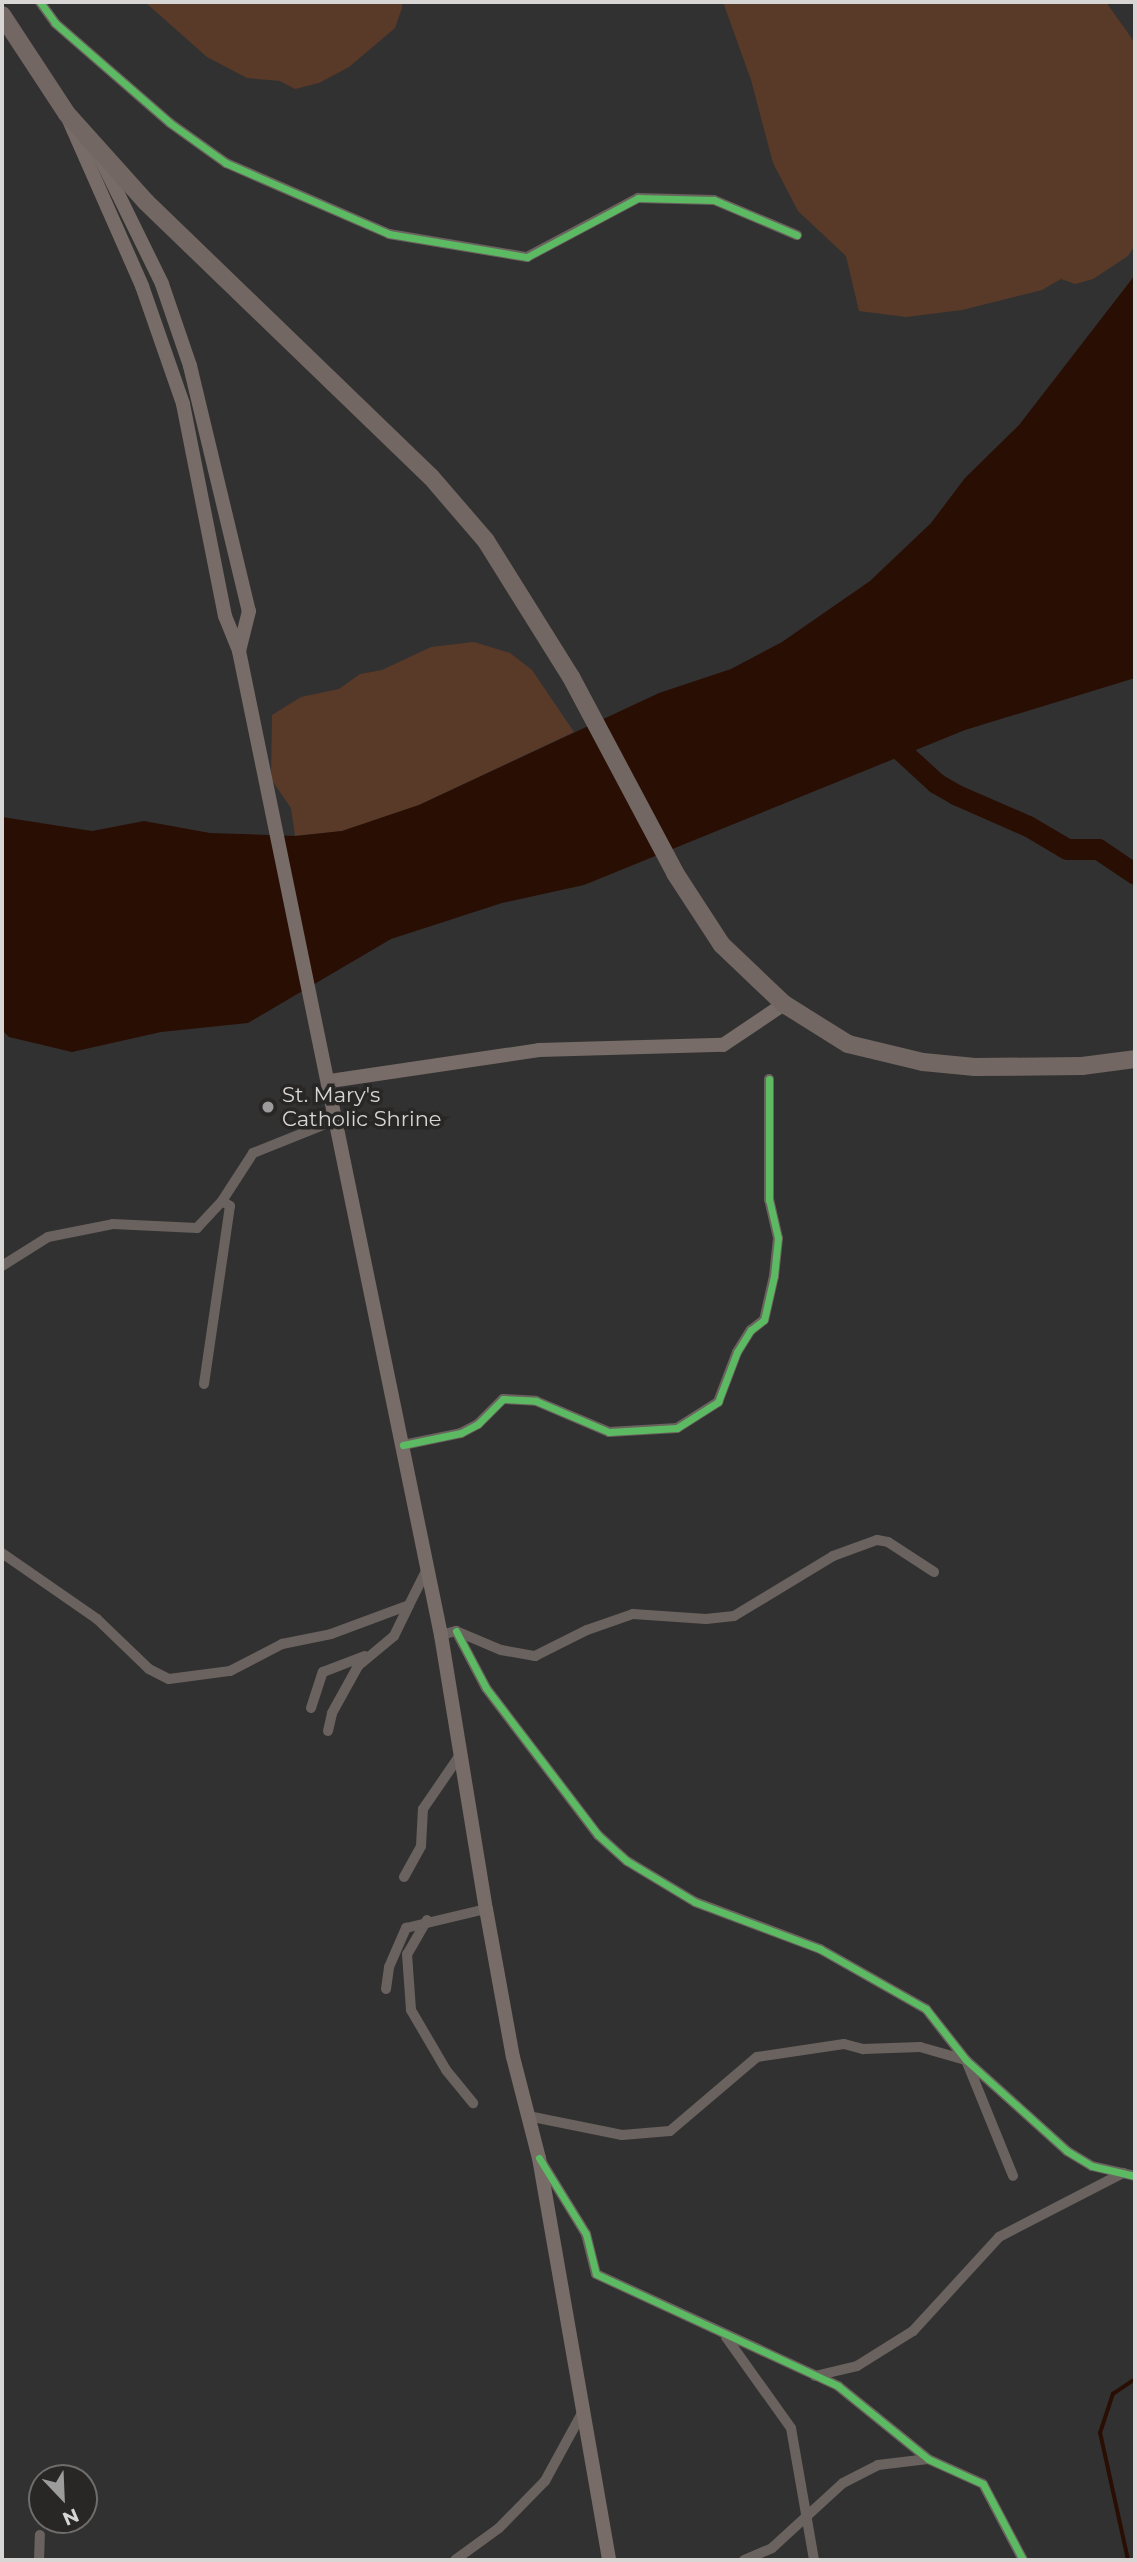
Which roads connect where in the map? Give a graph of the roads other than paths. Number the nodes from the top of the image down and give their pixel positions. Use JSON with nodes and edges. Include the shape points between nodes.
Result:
{"nodes":[{"id":1,"x":40,"y":2,"type":"edge"},
{"id":2,"x":2,"y":15,"type":"edge"},
{"id":3,"x":67,"y":114,"type":"junction"},
{"id":4,"x":93,"y":140,"type":"junction"},
{"id":5,"x":797,"y":235,"type":"dead end"},
{"id":6,"x":239,"y":651,"type":"junction"},
{"id":7,"x":784,"y":1004,"type":"junction"},
{"id":8,"x":1135,"y":1059,"type":"edge"},
{"id":9,"x":769,"y":1079,"type":"dead end"},
{"id":10,"x":331,"y":1081,"type":"junction"},
{"id":11,"x":338,"y":1119,"type":"junction"},
{"id":12,"x":222,"y":1201,"type":"junction"},
{"id":13,"x":2,"y":1266,"type":"edge"},
{"id":14,"x":204,"y":1384,"type":"dead end"},
{"id":15,"x":403,"y":1445,"type":"junction"},
{"id":16,"x":2,"y":1553,"type":"edge"},
{"id":17,"x":428,"y":1569,"type":"junction"},
{"id":18,"x":934,"y":1572,"type":"dead end"},
{"id":19,"x":409,"y":1605,"type":"junction"},
{"id":20,"x":456,"y":1631,"type":"junction"},
{"id":21,"x":441,"y":1635,"type":"junction"},
{"id":22,"x":369,"y":1655,"type":"junction"},
{"id":23,"x":311,"y":1708,"type":"dead end"},
{"id":24,"x":328,"y":1731,"type":"dead end"},
{"id":25,"x":460,"y":1755,"type":"junction"},
{"id":26,"x":404,"y":1877,"type":"dead end"},
{"id":27,"x":486,"y":1909,"type":"junction"},
{"id":28,"x":427,"y":1920,"type":"junction"},
{"id":29,"x":386,"y":1989,"type":"dead end"},
{"id":30,"x":966,"y":2060,"type":"junction"},
{"id":31,"x":473,"y":2103,"type":"dead end"},
{"id":32,"x":528,"y":2116,"type":"junction"},
{"id":33,"x":539,"y":2158,"type":"junction"},
{"id":34,"x":1124,"y":2173,"type":"junction"},
{"id":35,"x":1013,"y":2176,"type":"dead end"},
{"id":36,"x":1135,"y":2176,"type":"edge"},
{"id":37,"x":726,"y":2336,"type":"junction"},
{"id":38,"x":815,"y":2376,"type":"junction"},
{"id":39,"x":581,"y":2415,"type":"junction"},
{"id":40,"x":928,"y":2459,"type":"junction"},
{"id":41,"x":807,"y":2514,"type":"junction"},
{"id":42,"x":40,"y":2535,"type":"dead end"},
{"id":43,"x":39,"y":2560,"type":"edge"},
{"id":44,"x":455,"y":2560,"type":"edge"},
{"id":45,"x":609,"y":2560,"type":"edge"},
{"id":46,"x":744,"y":2560,"type":"edge"},
{"id":47,"x":814,"y":2560,"type":"edge"},
{"id":48,"x":1023,"y":2560,"type":"edge"}],
"edges":[{"from":1,"to":5,"type":"street","via":[[55,23],[170,124],[226,163],[390,234],[527,257],[638,198],[714,200]]},
{"from":2,"to":3,"type":"highway"},
{"from":3,"to":4,"type":"highway"},
{"from":3,"to":6,"type":"main road","via":[[142,286],[183,404],[225,616]]},
{"from":4,"to":6,"type":"main road","via":[[162,284],[190,366],[249,611]]},
{"from":4,"to":7,"type":"highway","via":[[146,202],[431,477],[486,541],[571,677],[675,873],[722,944]]},
{"from":6,"to":10,"type":"main road","via":[[309,995]]},
{"from":7,"to":8,"type":"highway","via":[[848,1044],[923,1062],[975,1067],[1082,1066]]},
{"from":7,"to":10,"type":"main road","via":[[723,1045],[538,1050]]},
{"from":9,"to":15,"type":"street","via":[[769,1200],[778,1238],[774,1276],[765,1320],[737,1352],[718,1402],[677,1428],[608,1432],[536,1401],[503,1399],[478,1424],[461,1433]]},
{"from":10,"to":11,"type":"main road"},
{"from":11,"to":12,"type":"street","via":[[253,1153]]},
{"from":11,"to":15,"type":"main road"},
{"from":12,"to":13,"type":"street","via":[[197,1228],[113,1224],[48,1237]]},
{"from":12,"to":14,"type":"street","via":[[230,1206]]},
{"from":15,"to":17,"type":"main road"},
{"from":16,"to":19,"type":"street","via":[[97,1619],[149,1669],[169,1679],[230,1671],[282,1644],[331,1634]]},
{"from":17,"to":19,"type":"street"},
{"from":17,"to":21,"type":"main road"},
{"from":18,"to":20,"type":"street","via":[[888,1542],[877,1540],[833,1556],[734,1616],[706,1619],[633,1614],[535,1656],[500,1650]]},
{"from":19,"to":22,"type":"street","via":[[394,1636]]},
{"from":20,"to":21,"type":"street"},
{"from":20,"to":30,"type":"street","via":[[486,1688],[598,1835],[627,1861],[695,1902],[820,1949],[891,1989],[926,2010]]},
{"from":21,"to":25,"type":"main road"},
{"from":22,"to":23,"type":"street","via":[[323,1672]]},
{"from":22,"to":24,"type":"street","via":[[343,1689]]},
{"from":25,"to":26,"type":"street","via":[[423,1809],[421,1846]]},
{"from":25,"to":27,"type":"main road"},
{"from":27,"to":28,"type":"street"},
{"from":27,"to":32,"type":"main road"},
{"from":28,"to":29,"type":"street","via":[[414,1922],[401,1935]]},
{"from":28,"to":31,"type":"street","via":[[407,1954],[411,2010],[446,2070]]},
{"from":30,"to":32,"type":"street","via":[[920,2047],[863,2049],[844,2044],[757,2057],[688,2120],[670,2131],[649,2134],[595,2132]]},
{"from":30,"to":34,"type":"street","via":[[1067,2151],[1092,2166]]},
{"from":30,"to":35,"type":"street"},
{"from":32,"to":33,"type":"main road"},
{"from":33,"to":37,"type":"street","via":[[586,2234],[596,2274]]},
{"from":33,"to":39,"type":"main road"},
{"from":34,"to":36,"type":"street"},
{"from":34,"to":38,"type":"street","via":[[999,2237],[914,2331],[857,2366]]},
{"from":37,"to":38,"type":"street"},
{"from":37,"to":41,"type":"street","via":[[790,2428]]},
{"from":38,"to":40,"type":"street","via":[[870,2409]]},
{"from":39,"to":44,"type":"street","via":[[545,2481],[499,2528]]},
{"from":39,"to":45,"type":"main road"},
{"from":40,"to":41,"type":"street","via":[[878,2465],[843,2483]]},
{"from":40,"to":48,"type":"street","via":[[983,2484]]},
{"from":41,"to":46,"type":"street","via":[[772,2549]]},
{"from":41,"to":47,"type":"street"},
{"from":42,"to":43,"type":"street"}]}
